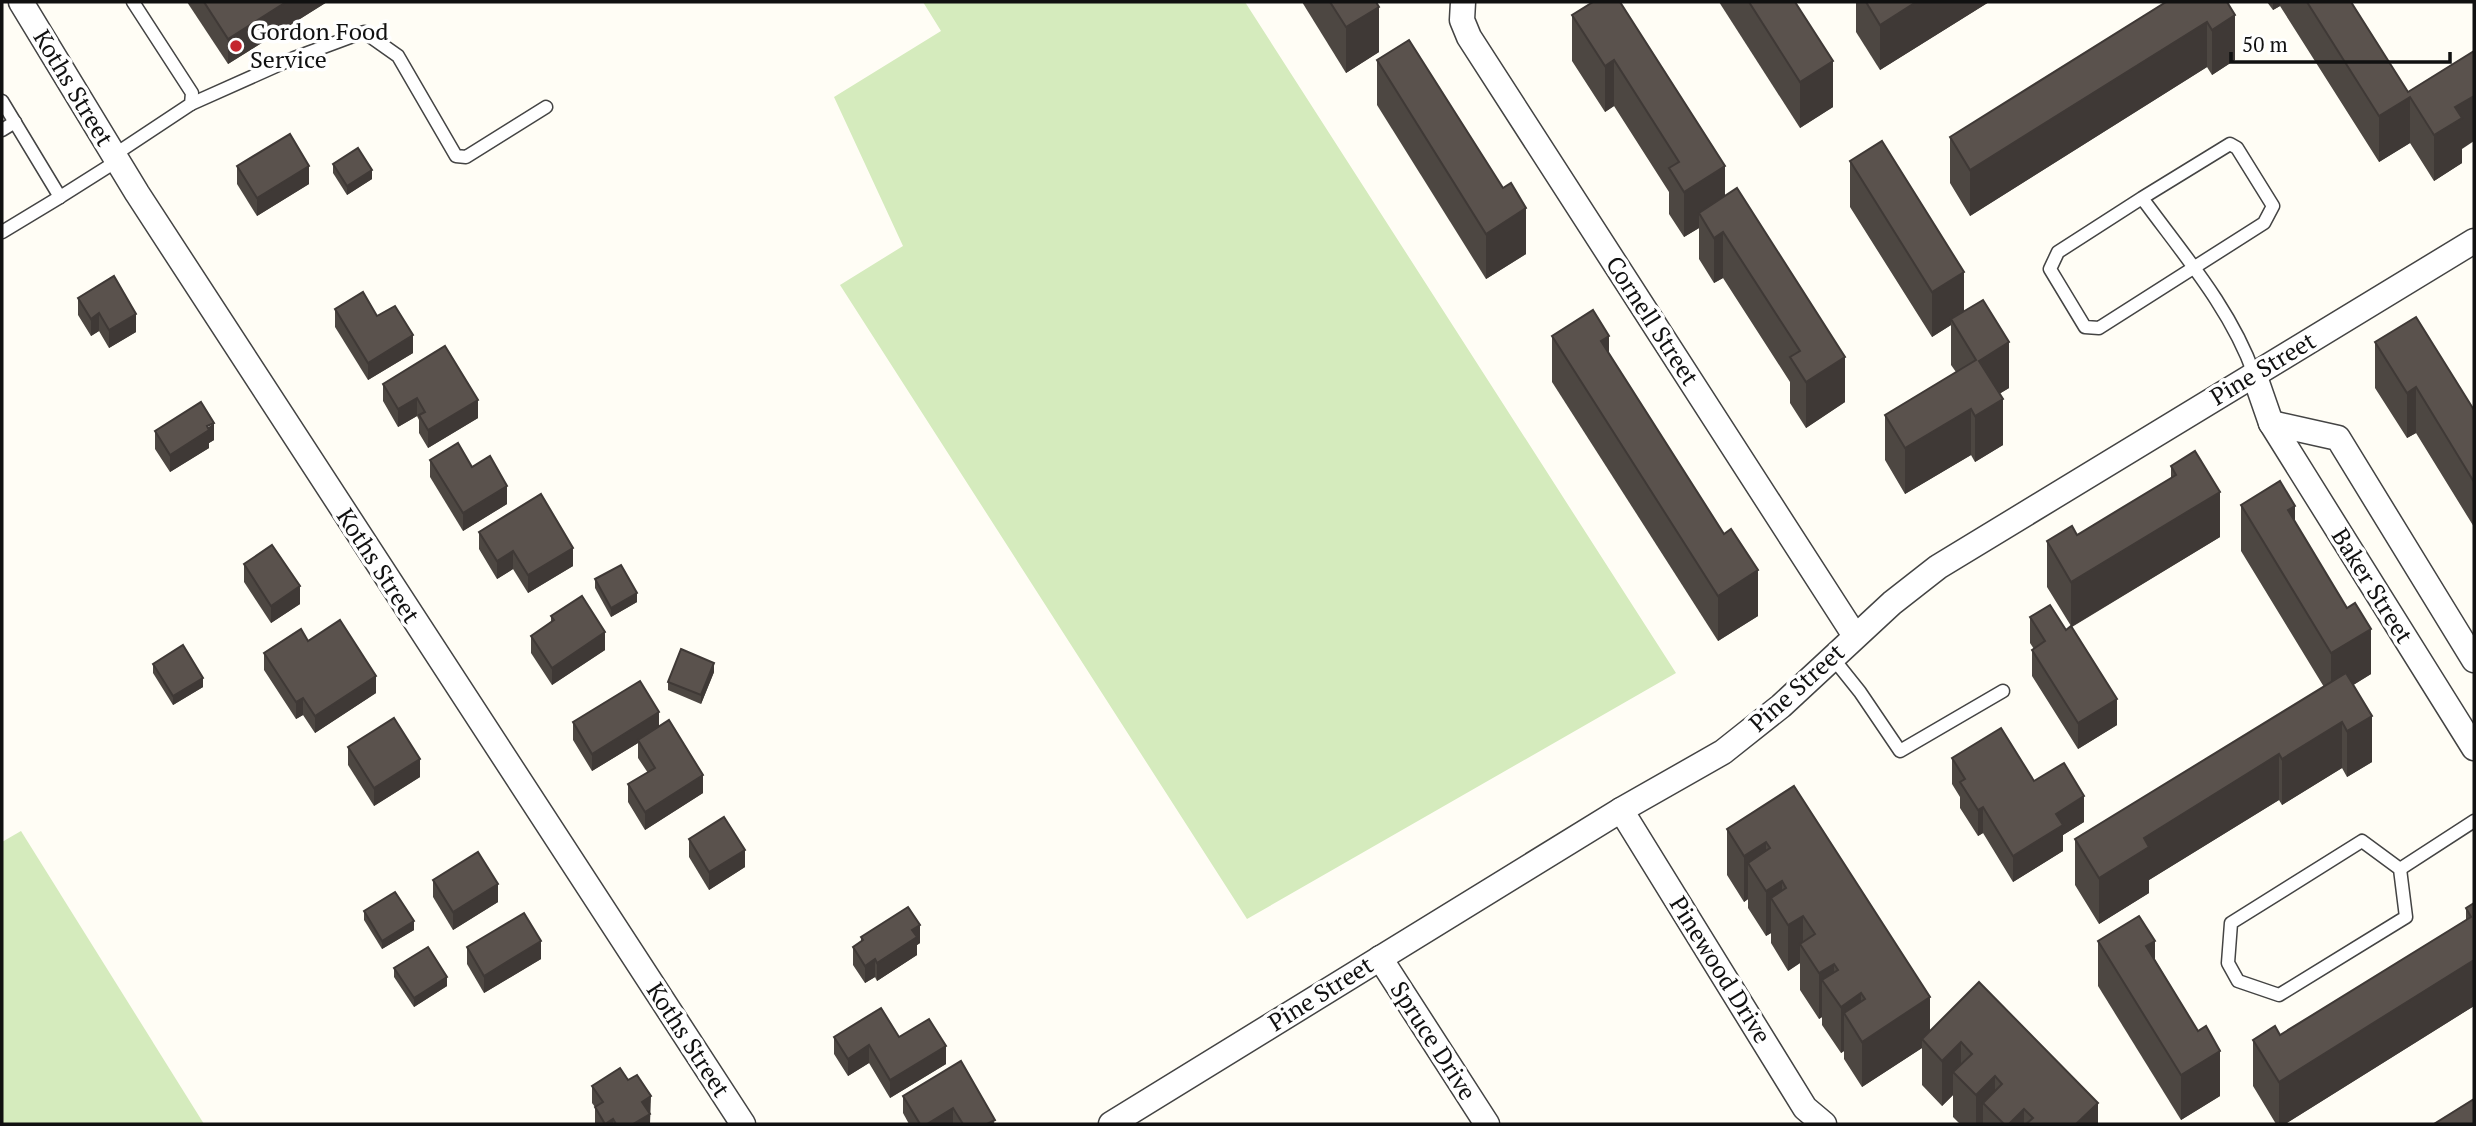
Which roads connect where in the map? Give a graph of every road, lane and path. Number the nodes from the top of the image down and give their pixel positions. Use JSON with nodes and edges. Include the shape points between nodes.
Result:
{"nodes":[{"id":1,"x":21,"y":2,"type":"edge"},
{"id":2,"x":133,"y":2,"type":"edge"},
{"id":3,"x":1463,"y":2,"type":"edge"},
{"id":4,"x":2,"y":101,"type":"edge"},
{"id":5,"x":191,"y":104,"type":"junction"},
{"id":6,"x":547,"y":107,"type":"dead end"},
{"id":7,"x":15,"y":122,"type":"junction"},
{"id":8,"x":2,"y":130,"type":"edge"},
{"id":9,"x":116,"y":158,"type":"junction"},
{"id":10,"x":60,"y":197,"type":"junction"},
{"id":11,"x":2142,"y":198,"type":"junction"},
{"id":12,"x":2,"y":232,"type":"edge"},
{"id":13,"x":2474,"y":241,"type":"edge"},
{"id":14,"x":2193,"y":267,"type":"junction"},
{"id":15,"x":2254,"y":374,"type":"junction"},
{"id":16,"x":2271,"y":423,"type":"junction"},
{"id":17,"x":1855,"y":636,"type":"junction"},
{"id":18,"x":1832,"y":657,"type":"junction"},
{"id":19,"x":2474,"y":660,"type":"edge"},
{"id":20,"x":2003,"y":691,"type":"dead end"},
{"id":21,"x":2474,"y":748,"type":"edge"},
{"id":22,"x":1621,"y":810,"type":"junction"},
{"id":23,"x":2474,"y":821,"type":"edge"},
{"id":24,"x":2400,"y":869,"type":"junction"},
{"id":25,"x":1380,"y":958,"type":"junction"},
{"id":26,"x":743,"y":1124,"type":"edge"},
{"id":27,"x":1111,"y":1124,"type":"edge"},
{"id":28,"x":1487,"y":1124,"type":"edge"},
{"id":29,"x":1824,"y":1124,"type":"edge"}],
"edges":[{"from":1,"to":9,"type":"street","name":"Koths Street"},
{"from":2,"to":5,"type":"lane","via":[[192,93]]},
{"from":3,"to":17,"type":"street","name":"Cornell Street","via":[[1462,20],[1469,37]]},
{"from":4,"to":7,"type":"lane"},
{"from":5,"to":6,"type":"lane","via":[[364,32],[398,56],[456,156],[466,157]]},
{"from":5,"to":9,"type":"lane"},
{"from":7,"to":8,"type":"lane"},
{"from":7,"to":10,"type":"lane"},
{"from":9,"to":10,"type":"lane"},
{"from":9,"to":26,"type":"street","name":"Koths Street"},
{"from":10,"to":12,"type":"lane"},
{"from":11,"to":14,"type":"lane"},
{"from":11,"to":14,"type":"lane","via":[[2222,147],[2230,144],[2237,148],[2273,206],[2271,213],[2264,223]]},
{"from":11,"to":14,"type":"lane","via":[[2058,252],[2053,260],[2050,269],[2085,327],[2099,328]]},
{"from":13,"to":15,"type":"street","name":"Pine Street"},
{"from":14,"to":15,"type":"lane","via":[[2245,349]]},
{"from":15,"to":16,"type":"street","name":"Baker Street"},
{"from":15,"to":17,"type":"street","name":"Pine Street","via":[[1938,567]]},
{"from":16,"to":19,"type":"street","name":"Baker Street","via":[[2338,438]]},
{"from":16,"to":21,"type":"street","name":"Baker Street"},
{"from":17,"to":18,"type":"street","name":"Pine Street"},
{"from":18,"to":20,"type":"lane","via":[[1900,751]]},
{"from":18,"to":22,"type":"street","name":"Pine Street","via":[[1733,745]]},
{"from":22,"to":25,"type":"street","name":"Pine Street"},
{"from":22,"to":29,"type":"street","name":"Pinewood Drive","via":[[1805,1108]]},
{"from":23,"to":24,"type":"lane"},
{"from":24,"to":24,"type":"lane","via":[[2406,917],[2279,995],[2238,981],[2228,963],[2231,923],[2362,841]]},
{"from":25,"to":27,"type":"street","name":"Pine Street"},
{"from":25,"to":28,"type":"street","name":"Spruce Drive"}]}
